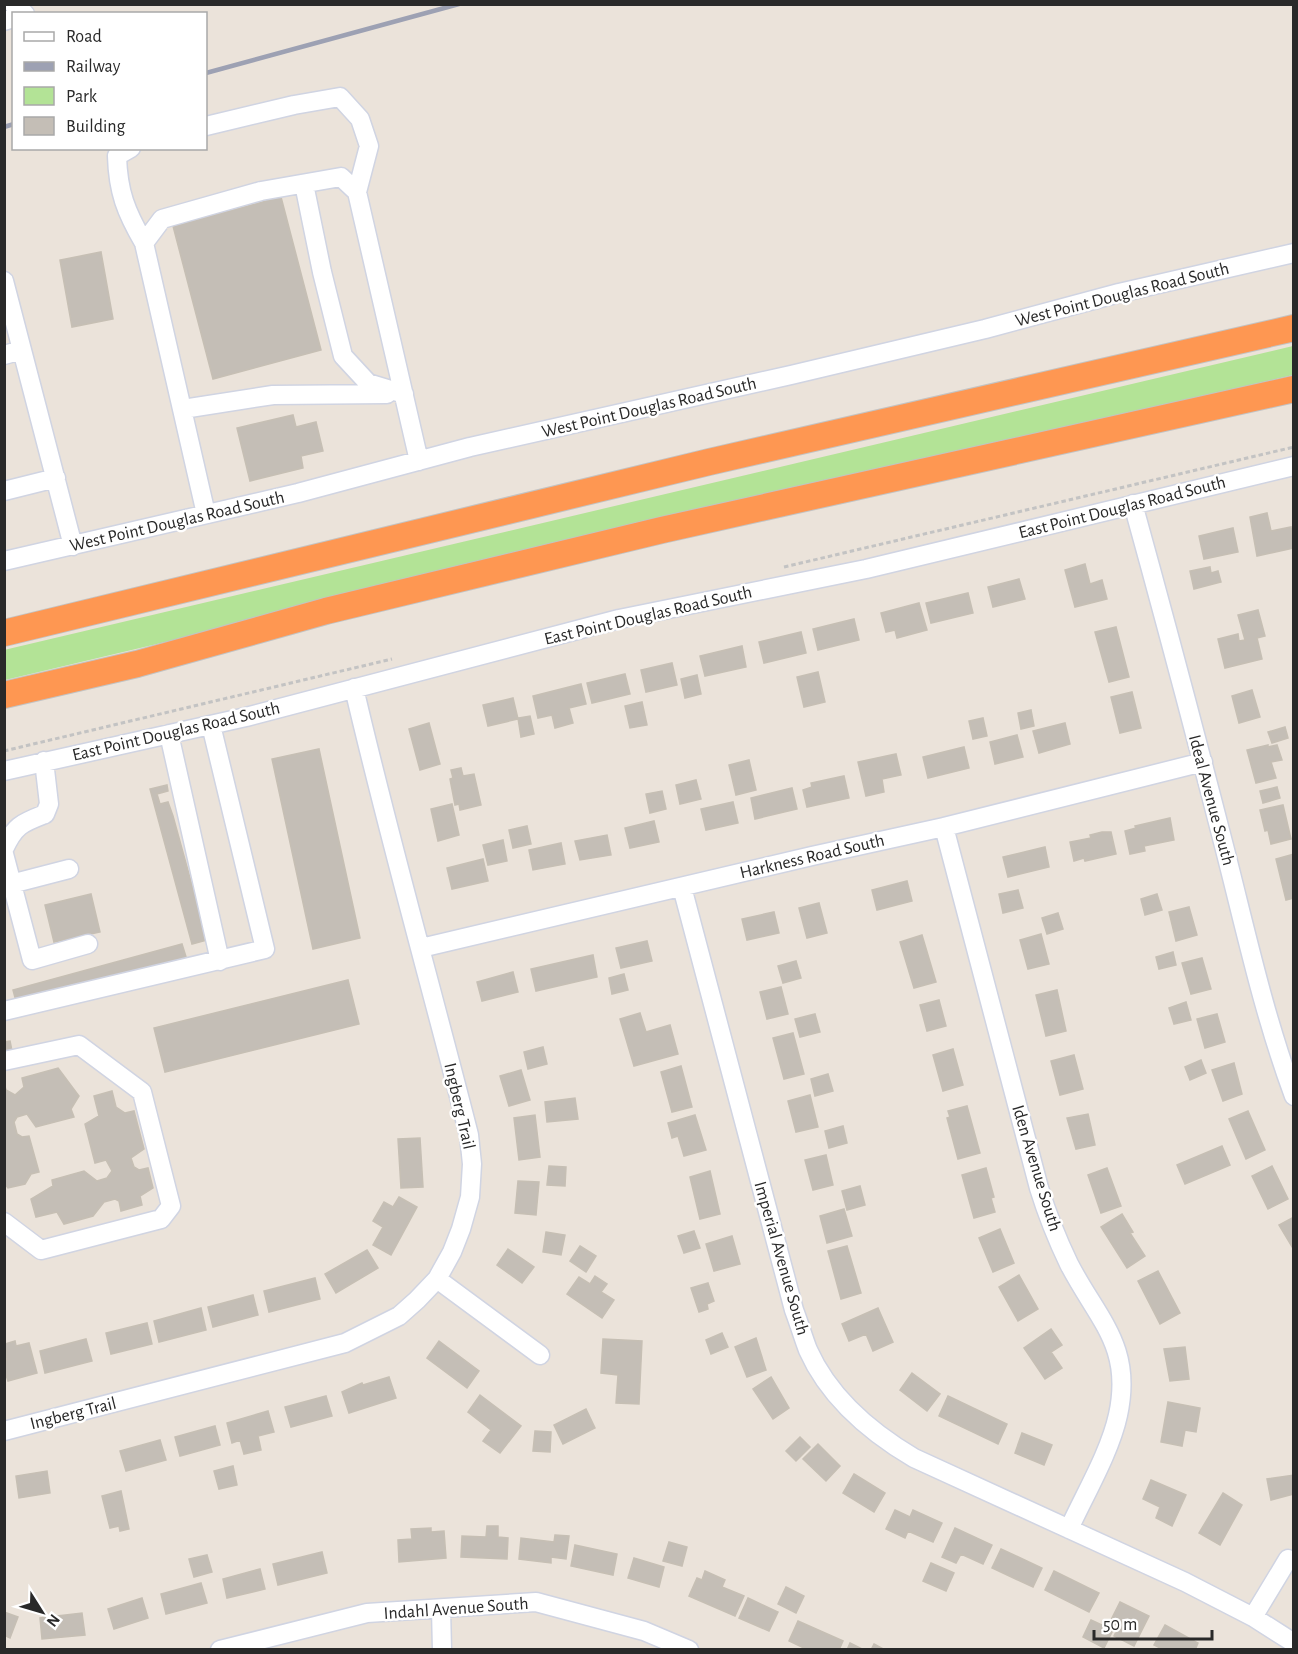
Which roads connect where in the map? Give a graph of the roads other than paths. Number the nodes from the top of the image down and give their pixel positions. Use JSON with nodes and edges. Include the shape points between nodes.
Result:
{"nodes":[{"id":1,"x":207,"y":126,"type":"edge"},
{"id":2,"x":128,"y":150,"type":"edge"},
{"id":3,"x":304,"y":184,"type":"junction"},
{"id":4,"x":357,"y":192,"type":"junction"},
{"id":5,"x":144,"y":243,"type":"junction"},
{"id":6,"x":1293,"y":253,"type":"edge"},
{"id":7,"x":4,"y":281,"type":"edge"},
{"id":8,"x":1293,"y":328,"type":"edge"},
{"id":9,"x":22,"y":350,"type":"junction"},
{"id":10,"x":4,"y":355,"type":"edge"},
{"id":11,"x":1293,"y":389,"type":"edge"},
{"id":12,"x":404,"y":394,"type":"junction"},
{"id":13,"x":183,"y":410,"type":"junction"},
{"id":14,"x":419,"y":461,"type":"junction"},
{"id":15,"x":1293,"y":465,"type":"edge"},
{"id":16,"x":56,"y":478,"type":"junction"},
{"id":17,"x":6,"y":486,"type":"edge"},
{"id":18,"x":1133,"y":504,"type":"junction"},
{"id":19,"x":206,"y":514,"type":"junction"},
{"id":20,"x":73,"y":546,"type":"junction"},
{"id":21,"x":4,"y":561,"type":"edge"},
{"id":22,"x":4,"y":633,"type":"edge"},
{"id":23,"x":354,"y":688,"type":"junction"},
{"id":24,"x":4,"y":695,"type":"edge"},
{"id":25,"x":211,"y":724,"type":"junction"},
{"id":26,"x":169,"y":734,"type":"junction"},
{"id":27,"x":44,"y":761,"type":"junction"},
{"id":28,"x":1203,"y":762,"type":"junction"},
{"id":29,"x":4,"y":771,"type":"edge"},
{"id":30,"x":944,"y":827,"type":"junction"},
{"id":31,"x":4,"y":849,"type":"edge"},
{"id":32,"x":4,"y":854,"type":"edge"},
{"id":33,"x":69,"y":869,"type":"dead end"},
{"id":34,"x":11,"y":884,"type":"junction"},
{"id":35,"x":682,"y":886,"type":"junction"},
{"id":36,"x":88,"y":944,"type":"dead end"},
{"id":37,"x":421,"y":948,"type":"junction"},
{"id":38,"x":220,"y":961,"type":"junction"},
{"id":39,"x":4,"y":1011,"type":"edge"},
{"id":40,"x":4,"y":1061,"type":"edge"},
{"id":41,"x":1293,"y":1096,"type":"edge"},
{"id":42,"x":4,"y":1222,"type":"edge"},
{"id":43,"x":436,"y":1279,"type":"junction"},
{"id":44,"x":540,"y":1355,"type":"dead end"},
{"id":45,"x":4,"y":1431,"type":"edge"},
{"id":46,"x":1069,"y":1528,"type":"junction"},
{"id":47,"x":1287,"y":1559,"type":"dead end"},
{"id":48,"x":441,"y":1609,"type":"junction"},
{"id":49,"x":1253,"y":1617,"type":"junction"},
{"id":50,"x":1293,"y":1643,"type":"edge"},
{"id":51,"x":220,"y":1650,"type":"edge"},
{"id":52,"x":442,"y":1650,"type":"edge"},
{"id":53,"x":689,"y":1650,"type":"edge"}],
"edges":[{"from":1,"to":4,"type":"street","via":[[340,97],[360,119],[369,146]]},
{"from":2,"to":5,"type":"street","via":[[117,156],[117,179],[127,213]]},
{"from":3,"to":4,"type":"street","via":[[341,177]]},
{"from":3,"to":5,"type":"street","via":[[261,191],[162,219]]},
{"from":3,"to":12,"type":"street","via":[[343,356],[368,383]]},
{"from":4,"to":12,"type":"street"},
{"from":5,"to":13,"type":"street"},
{"from":6,"to":14,"type":"street","name":"West Point Douglas Road South"},
{"from":7,"to":9,"type":"street"},
{"from":8,"to":22,"type":"highway","via":[[698,464]]},
{"from":9,"to":10,"type":"street"},
{"from":9,"to":16,"type":"street"},
{"from":11,"to":24,"type":"highway","via":[[662,530],[326,611],[137,664]]},
{"from":12,"to":13,"type":"street","via":[[273,395]]},
{"from":12,"to":14,"type":"street"},
{"from":13,"to":19,"type":"street"},
{"from":14,"to":19,"type":"street","name":"West Point Douglas Road South"},
{"from":15,"to":18,"type":"street","name":"East Point Douglas Road South"},
{"from":16,"to":17,"type":"street"},
{"from":16,"to":20,"type":"street"},
{"from":18,"to":23,"type":"street","name":"East Point Douglas Road South","via":[[866,569],[619,619]]},
{"from":18,"to":28,"type":"street","name":"Ideal Avenue South"},
{"from":19,"to":20,"type":"street","name":"West Point Douglas Road South"},
{"from":20,"to":21,"type":"street","name":"West Point Douglas Road South"},
{"from":23,"to":25,"type":"street","name":"East Point Douglas Road South"},
{"from":23,"to":37,"type":"street","name":"Ingberg Trail","via":[[384,818]]},
{"from":25,"to":26,"type":"street","name":"East Point Douglas Road South"},
{"from":25,"to":38,"type":"street","via":[[264,949]]},
{"from":26,"to":27,"type":"street","name":"East Point Douglas Road South"},
{"from":26,"to":38,"type":"street"},
{"from":27,"to":29,"type":"street","name":"East Point Douglas Road South"},
{"from":27,"to":31,"type":"street","via":[[49,804],[45,814],[12,832]]},
{"from":28,"to":30,"type":"street","name":"Harkness Road South"},
{"from":28,"to":41,"type":"street","name":"Ideal Avenue South","via":[[1259,982]]},
{"from":30,"to":35,"type":"street","name":"Harkness Road South"},
{"from":30,"to":46,"type":"street","name":"Iden Avenue South","via":[[1048,1216],[1070,1265],[1118,1348],[1118,1416]]},
{"from":32,"to":34,"type":"street"},
{"from":33,"to":34,"type":"street"},
{"from":34,"to":36,"type":"street","via":[[32,960]]},
{"from":35,"to":37,"type":"street","name":"Harkness Road South"},
{"from":35,"to":46,"type":"street","name":"Imperial Avenue South","via":[[794,1310],[809,1351],[827,1382],[854,1413],[914,1458]]},
{"from":37,"to":43,"type":"street","name":"Ingberg Trail","via":[[469,1135],[472,1164],[470,1197],[461,1229]]},
{"from":38,"to":39,"type":"street"},
{"from":40,"to":42,"type":"street","via":[[79,1045],[142,1092],[171,1206],[161,1219],[41,1250]]},
{"from":43,"to":44,"type":"street"},
{"from":43,"to":45,"type":"street","name":"Ingberg Trail","via":[[399,1316],[345,1343]]},
{"from":46,"to":49,"type":"street","name":"Imperial Avenue South"},
{"from":47,"to":49,"type":"street"},
{"from":48,"to":51,"type":"street","name":"Indahl Avenue South","via":[[367,1613]]},
{"from":48,"to":52,"type":"street"},
{"from":48,"to":53,"type":"street","name":"Indahl Avenue South","via":[[537,1602],[644,1631]]},
{"from":49,"to":50,"type":"street","name":"Imperial Avenue South"}]}
